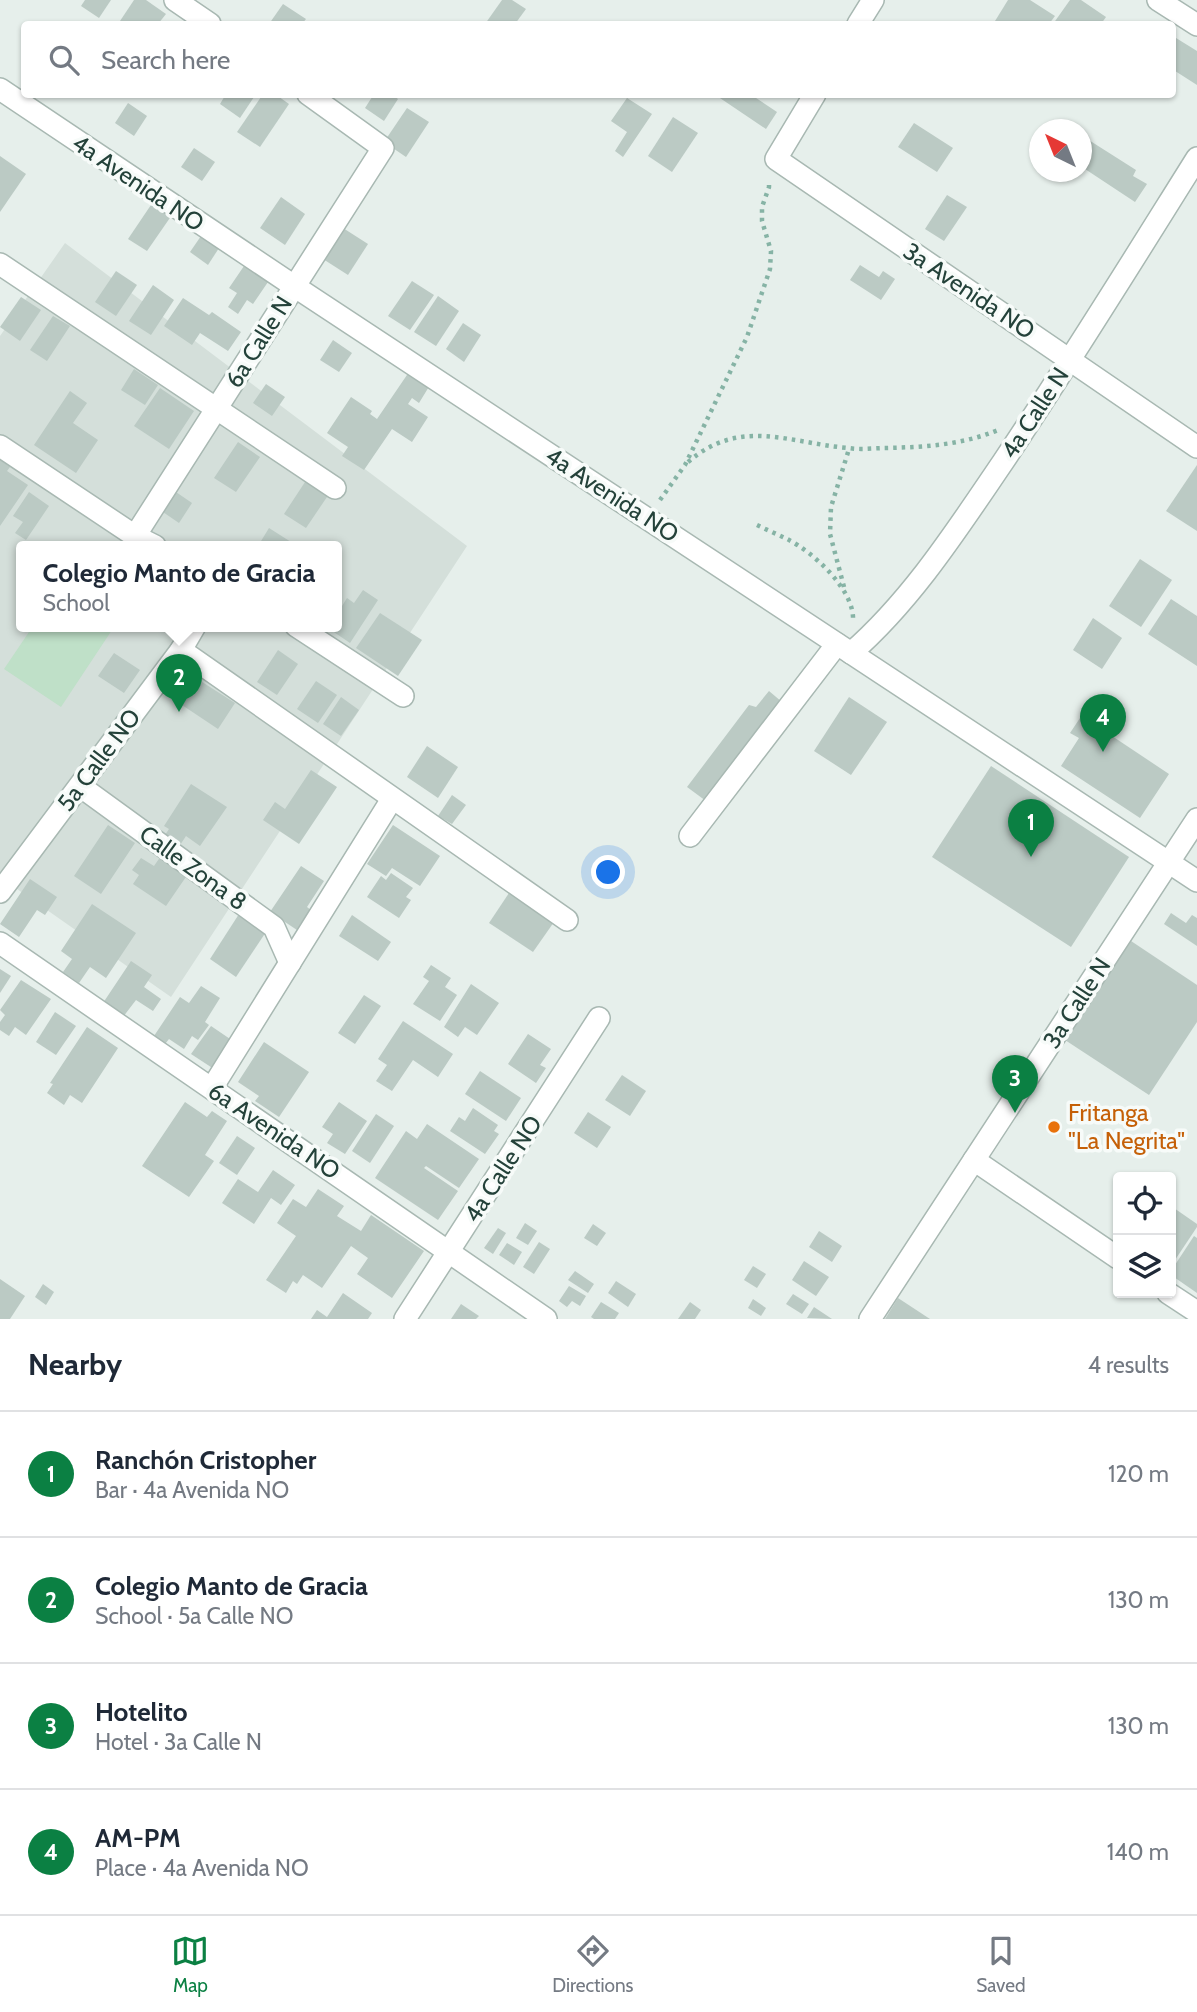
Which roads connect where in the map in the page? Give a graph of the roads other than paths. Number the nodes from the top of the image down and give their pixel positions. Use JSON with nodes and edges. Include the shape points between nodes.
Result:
{"nodes":[{"id":1,"x":176,"y":0,"type":"edge"},
{"id":2,"x":873,"y":0,"type":"edge"},
{"id":3,"x":1158,"y":0,"type":"edge"},
{"id":4,"x":206,"y":21,"type":"edge"},
{"id":5,"x":860,"y":21,"type":"edge"},
{"id":6,"x":1197,"y":26,"type":"edge"},
{"id":7,"x":0,"y":89,"type":"edge"},
{"id":8,"x":314,"y":98,"type":"edge"},
{"id":9,"x":813,"y":98,"type":"edge"},
{"id":10,"x":1197,"y":158,"type":"edge"},
{"id":11,"x":0,"y":264,"type":"edge"},
{"id":12,"x":294,"y":286,"type":"junction"},
{"id":13,"x":1070,"y":360,"type":"junction"},
{"id":14,"x":215,"y":410,"type":"junction"},
{"id":15,"x":0,"y":446,"type":"edge"},
{"id":16,"x":1197,"y":447,"type":"edge"},
{"id":17,"x":335,"y":488,"type":"dead end"},
{"id":18,"x":135,"y":536,"type":"junction"},
{"id":19,"x":145,"y":541,"type":"edge"},
{"id":20,"x":192,"y":632,"type":"edge"},
{"id":21,"x":305,"y":632,"type":"edge"},
{"id":22,"x":844,"y":649,"type":"junction"},
{"id":23,"x":181,"y":650,"type":"junction"},
{"id":24,"x":403,"y":696,"type":"dead end"},
{"id":25,"x":80,"y":786,"type":"junction"},
{"id":26,"x":392,"y":799,"type":"junction"},
{"id":27,"x":1197,"y":818,"type":"edge"},
{"id":28,"x":690,"y":836,"type":"dead end"},
{"id":29,"x":1169,"y":862,"type":"junction"},
{"id":30,"x":1197,"y":881,"type":"edge"},
{"id":31,"x":0,"y":892,"type":"edge"},
{"id":32,"x":567,"y":920,"type":"dead end"},
{"id":33,"x":0,"y":943,"type":"edge"},
{"id":34,"x":290,"y":963,"type":"junction"},
{"id":35,"x":599,"y":1018,"type":"dead end"},
{"id":36,"x":212,"y":1088,"type":"junction"},
{"id":37,"x":974,"y":1160,"type":"junction"},
{"id":38,"x":450,"y":1252,"type":"junction"},
{"id":39,"x":1113,"y":1255,"type":"edge"},
{"id":40,"x":1176,"y":1298,"type":"edge"},
{"id":41,"x":1197,"y":1312,"type":"edge"},
{"id":42,"x":405,"y":1319,"type":"edge"},
{"id":43,"x":547,"y":1319,"type":"edge"},
{"id":44,"x":870,"y":1319,"type":"edge"}],
"edges":[{"from":1,"to":4,"type":"street"},
{"from":2,"to":5,"type":"street"},
{"from":3,"to":6,"type":"street"},
{"from":7,"to":12,"type":"street","name":"4a Avenida NO"},
{"from":8,"to":12,"type":"street","name":"6a Calle N","via":[[383,148]]},
{"from":9,"to":13,"type":"street","name":"3a Avenida NO","via":[[776,159]]},
{"from":10,"to":13,"type":"street","name":"4a Calle N"},
{"from":11,"to":14,"type":"street"},
{"from":12,"to":14,"type":"street","name":"6a Calle N"},
{"from":12,"to":22,"type":"street","name":"4a Avenida NO"},
{"from":13,"to":16,"type":"street","name":"3a Avenida NO"},
{"from":13,"to":22,"type":"street","name":"4a Calle N","via":[[943,551],[871,636]]},
{"from":14,"to":17,"type":"street"},
{"from":14,"to":18,"type":"street","name":"6a Calle N"},
{"from":15,"to":18,"type":"street"},
{"from":18,"to":19,"type":"street"},
{"from":20,"to":23,"type":"street","name":"5a Calle NO"},
{"from":21,"to":24,"type":"street"},
{"from":22,"to":28,"type":"street","name":"4a Calle N"},
{"from":22,"to":29,"type":"street","name":"4a Avenida NO"},
{"from":23,"to":25,"type":"street","name":"5a Calle NO"},
{"from":23,"to":26,"type":"street"},
{"from":25,"to":31,"type":"street","name":"5a Calle NO"},
{"from":25,"to":34,"type":"street","name":"Calle Zona 8","via":[[274,927]]},
{"from":26,"to":32,"type":"street"},
{"from":26,"to":34,"type":"street"},
{"from":27,"to":29,"type":"street","name":"3a Calle N"},
{"from":29,"to":30,"type":"street","name":"4a Avenida NO"},
{"from":29,"to":37,"type":"street","name":"3a Calle N"},
{"from":33,"to":36,"type":"street","name":"6a Avenida NO"},
{"from":34,"to":36,"type":"street"},
{"from":35,"to":38,"type":"street","name":"4a Calle NO"},
{"from":36,"to":38,"type":"street","name":"6a Avenida NO"},
{"from":37,"to":39,"type":"street"},
{"from":37,"to":44,"type":"street","name":"3a Calle N"},
{"from":38,"to":42,"type":"street","name":"4a Calle NO"},
{"from":38,"to":43,"type":"street","name":"6a Avenida NO"},
{"from":40,"to":41,"type":"street"}]}
